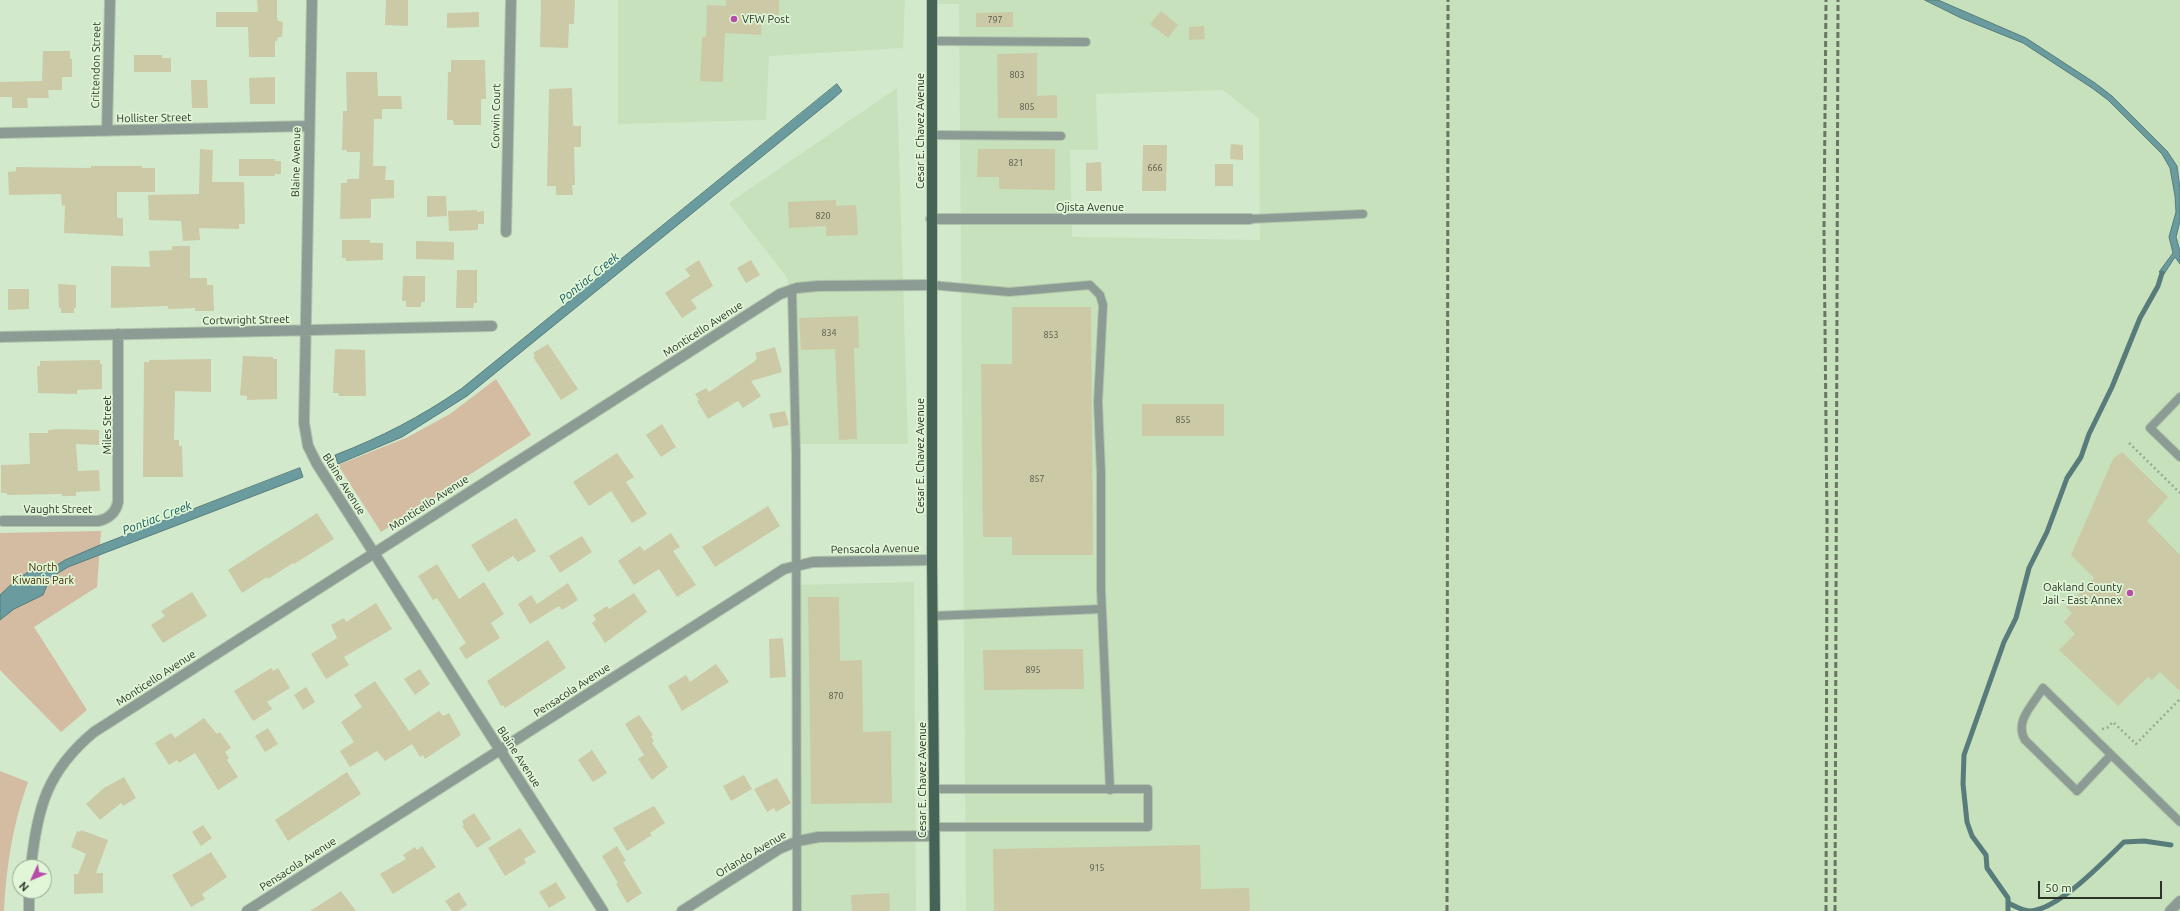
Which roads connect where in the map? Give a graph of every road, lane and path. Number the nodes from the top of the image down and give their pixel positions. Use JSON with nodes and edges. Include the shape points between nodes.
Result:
{"nodes":[{"id":1,"x":110,"y":0,"type":"edge"},
{"id":2,"x":312,"y":0,"type":"edge"},
{"id":3,"x":511,"y":0,"type":"edge"},
{"id":4,"x":932,"y":0,"type":"edge"},
{"id":5,"x":932,"y":41,"type":"junction"},
{"id":6,"x":1086,"y":42,"type":"dead end"},
{"id":7,"x":309,"y":126,"type":"junction"},
{"id":8,"x":107,"y":131,"type":"junction"},
{"id":9,"x":0,"y":133,"type":"edge"},
{"id":10,"x":932,"y":135,"type":"junction"},
{"id":11,"x":1061,"y":136,"type":"dead end"},
{"id":12,"x":1364,"y":214,"type":"dead end"},
{"id":13,"x":931,"y":219,"type":"junction"},
{"id":14,"x":1250,"y":219,"type":"joint"},
{"id":15,"x":506,"y":232,"type":"dead end"},
{"id":16,"x":931,"y":285,"type":"junction"},
{"id":17,"x":792,"y":290,"type":"junction"},
{"id":18,"x":492,"y":326,"type":"dead end"},
{"id":19,"x":305,"y":332,"type":"junction"},
{"id":20,"x":118,"y":334,"type":"junction"},
{"id":21,"x":0,"y":337,"type":"edge"},
{"id":22,"x":2180,"y":397,"type":"edge"},
{"id":23,"x":2129,"y":443,"type":"dead end"},
{"id":24,"x":2180,"y":457,"type":"edge"},
{"id":25,"x":2180,"y":493,"type":"edge"},
{"id":26,"x":112,"y":515,"type":"joint"},
{"id":27,"x":3,"y":521,"type":"dead end"},
{"id":28,"x":374,"y":553,"type":"junction"},
{"id":29,"x":932,"y":560,"type":"junction"},
{"id":30,"x":796,"y":565,"type":"junction"},
{"id":31,"x":1102,"y":609,"type":"junction"},
{"id":32,"x":932,"y":616,"type":"junction"},
{"id":33,"x":2180,"y":699,"type":"edge"},
{"id":34,"x":2100,"y":728,"type":"dead end"},
{"id":35,"x":500,"y":750,"type":"junction"},
{"id":36,"x":2112,"y":755,"type":"junction"},
{"id":37,"x":934,"y":789,"type":"junction"},
{"id":38,"x":1110,"y":790,"type":"junction"},
{"id":39,"x":2180,"y":822,"type":"edge"},
{"id":40,"x":934,"y":832,"type":"junction"},
{"id":41,"x":798,"y":841,"type":"junction"},
{"id":42,"x":33,"y":859,"type":"edge"},
{"id":43,"x":29,"y":899,"type":"edge"},
{"id":44,"x":2180,"y":901,"type":"edge"},
{"id":45,"x":29,"y":911,"type":"edge"},
{"id":46,"x":247,"y":911,"type":"edge"},
{"id":47,"x":603,"y":911,"type":"edge"},
{"id":48,"x":682,"y":911,"type":"edge"},
{"id":49,"x":797,"y":911,"type":"edge"},
{"id":50,"x":935,"y":911,"type":"edge"},
{"id":51,"x":2170,"y":911,"type":"edge"}],
"edges":[{"from":1,"to":8,"type":"street","name":"Crittendon Street"},
{"from":2,"to":7,"type":"street","name":"Blaine Avenue"},
{"from":3,"to":15,"type":"street","name":"Corwin Court"},
{"from":4,"to":5,"type":"main road","name":"Cesar E. Chavez Avenue"},
{"from":5,"to":6,"type":"lane"},
{"from":5,"to":10,"type":"main road","name":"Cesar E. Chavez Avenue"},
{"from":7,"to":8,"type":"street","name":"Hollister Street"},
{"from":7,"to":19,"type":"street","name":"Blaine Avenue"},
{"from":8,"to":9,"type":"street","name":"Hollister Street"},
{"from":10,"to":11,"type":"lane"},
{"from":10,"to":13,"type":"main road","name":"Cesar E. Chavez Avenue"},
{"from":12,"to":14,"type":"lane"},
{"from":13,"to":14,"type":"street","name":"Ojista Avenue"},
{"from":13,"to":16,"type":"main road","name":"Cesar E. Chavez Avenue"},
{"from":16,"to":17,"type":"street","name":"Monticello Avenue","via":[[818,286]]},
{"from":16,"to":29,"type":"main road","name":"Cesar E. Chavez Avenue"},
{"from":16,"to":31,"type":"lane","via":[[1009,292],[1090,285],[1100,295],[1103,305],[1098,402]]},
{"from":17,"to":28,"type":"street","name":"Monticello Avenue","via":[[780,294]]},
{"from":17,"to":30,"type":"lane"},
{"from":18,"to":19,"type":"street","name":"Cortwright Street"},
{"from":19,"to":20,"type":"street","name":"Cortwright Street"},
{"from":19,"to":28,"type":"street","name":"Blaine Avenue","via":[[304,423],[308,446]]},
{"from":20,"to":21,"type":"street","name":"Cortwright Street"},
{"from":20,"to":26,"type":"street","name":"Miles Street","via":[[118,502]]},
{"from":22,"to":24,"type":"lane","via":[[2150,428]]},
{"from":23,"to":25,"type":"path"},
{"from":26,"to":27,"type":"street","name":"Vaught Street","via":[[98,521]]},
{"from":28,"to":35,"type":"street","name":"Blaine Avenue"},
{"from":28,"to":42,"type":"street","name":"Monticello Avenue","via":[[94,732],[77,746],[66,758],[44,798]]},
{"from":29,"to":30,"type":"street","name":"Pensacola Avenue","via":[[814,562]]},
{"from":29,"to":32,"type":"main road","name":"Cesar E. Chavez Avenue"},
{"from":30,"to":35,"type":"street","name":"Pensacola Avenue","via":[[774,575]]},
{"from":30,"to":41,"type":"lane"},
{"from":31,"to":32,"type":"lane"},
{"from":31,"to":38,"type":"lane"},
{"from":32,"to":37,"type":"main road","name":"Cesar E. Chavez Avenue"},
{"from":33,"to":34,"type":"path","via":[[2136,744],[2113,722],[2107,728]]},
{"from":35,"to":46,"type":"street","name":"Pensacola Avenue"},
{"from":35,"to":47,"type":"street","name":"Blaine Avenue"},
{"from":36,"to":36,"type":"lane","via":[[2043,688],[2020,724],[2025,740],[2077,791]]},
{"from":36,"to":39,"type":"lane"},
{"from":37,"to":38,"type":"lane"},
{"from":37,"to":40,"type":"main road","name":"Cesar E. Chavez Avenue"},
{"from":38,"to":40,"type":"lane","via":[[1148,789],[1148,827]]},
{"from":40,"to":41,"type":"street","name":"Orlando Avenue","via":[[819,837]]},
{"from":40,"to":50,"type":"main road","name":"Cesar E. Chavez Avenue"},
{"from":41,"to":48,"type":"street","name":"Orlando Avenue","via":[[779,849]]},
{"from":41,"to":49,"type":"lane"},
{"from":43,"to":45,"type":"street"},
{"from":44,"to":51,"type":"street"}]}
